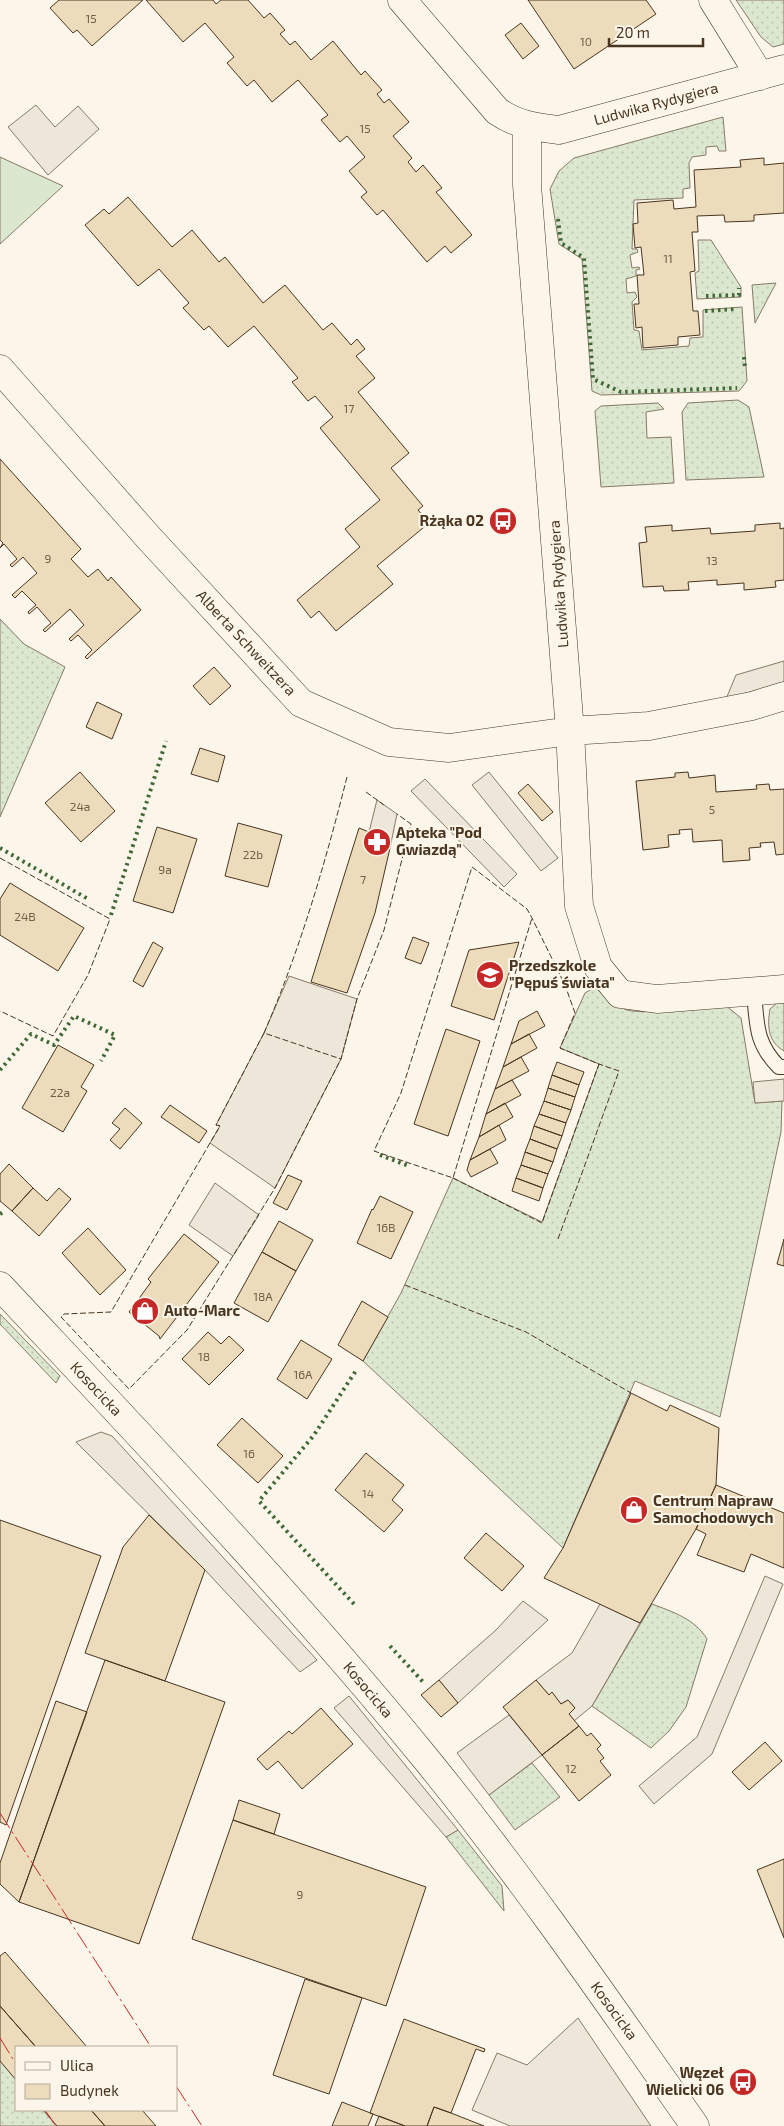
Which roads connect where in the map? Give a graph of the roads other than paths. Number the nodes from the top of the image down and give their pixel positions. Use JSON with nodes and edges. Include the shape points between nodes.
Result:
{"nodes":[{"id":1,"x":402,"y":0,"type":"edge"},
{"id":2,"x":713,"y":0,"type":"edge"},
{"id":3,"x":772,"y":72,"type":"edge"},
{"id":4,"x":527,"y":126,"type":"junction"},
{"id":5,"x":0,"y":369,"type":"edge"},
{"id":6,"x":784,"y":696,"type":"edge"},
{"id":7,"x":570,"y":731,"type":"junction"},
{"id":8,"x":784,"y":989,"type":"edge"},
{"id":9,"x":754,"y":992,"type":"junction"},
{"id":10,"x":784,"y":1067,"type":"edge"},
{"id":11,"x":0,"y":1286,"type":"edge"},
{"id":12,"x":695,"y":2126,"type":"edge"}],
"edges":[{"from":1,"to":4,"type":"street","name":"Ludwika Rydygiera","via":[[497,111],[511,121]]},
{"from":2,"to":3,"type":"street","via":[[753,60]]},
{"from":3,"to":4,"type":"street","name":"Ludwika Rydygiera","via":[[559,130]]},
{"from":4,"to":7,"type":"street","name":"Ludwika Rydygiera","via":[[527,185]]},
{"from":5,"to":7,"type":"street","name":"Alberta Schweitzera","via":[[301,704],[389,742],[449,748]]},
{"from":6,"to":7,"type":"street","name":"Alberta Schweitzera","via":[[695,719],[649,726]]},
{"from":7,"to":9,"type":"street","name":"Ludwika Rydygiera","via":[[579,906],[598,967],[620,994],[657,999]]},
{"from":8,"to":9,"type":"street","name":"Ludwika Rydygiera"},
{"from":9,"to":10,"type":"lane","via":[[758,1039],[772,1060],[779,1067]]},
{"from":11,"to":12,"type":"street","name":"Kosocicka","via":[[332,1648],[420,1752],[501,1854]]}]}
